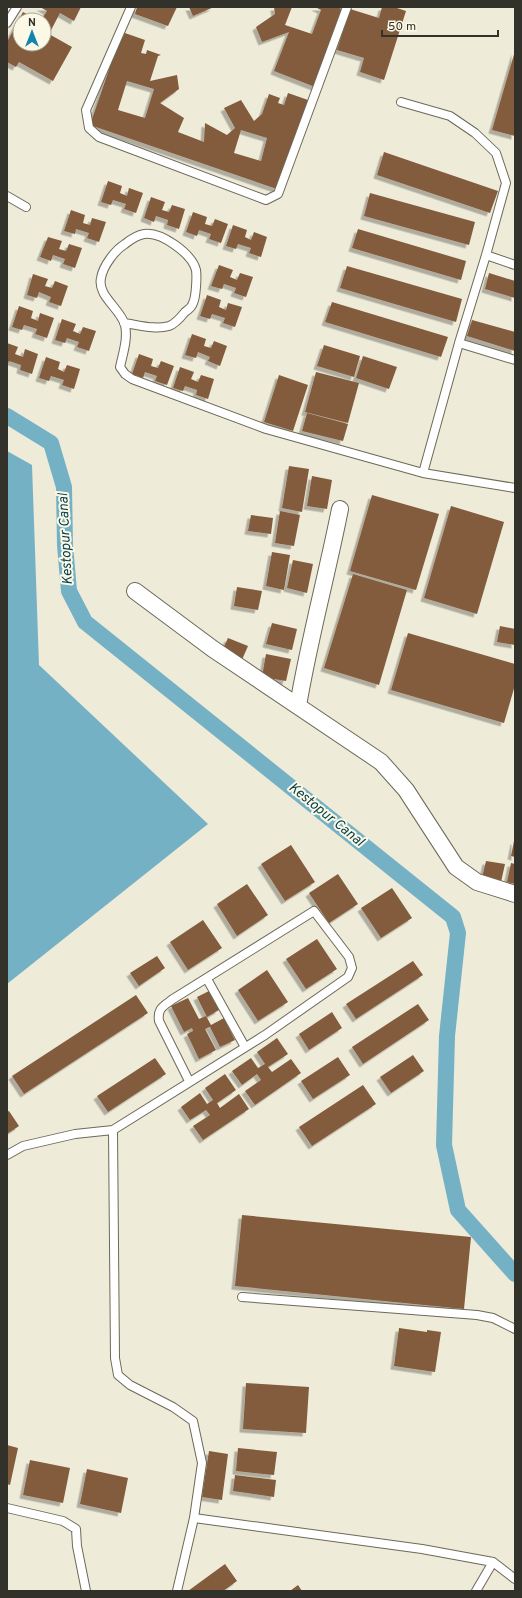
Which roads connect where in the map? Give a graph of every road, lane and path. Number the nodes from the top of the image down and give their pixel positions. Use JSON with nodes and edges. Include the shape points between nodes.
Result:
{"nodes":[{"id":1,"x":17,"y":7,"type":"edge"},
{"id":2,"x":131,"y":7,"type":"edge"},
{"id":3,"x":347,"y":7,"type":"edge"},
{"id":4,"x":7,"y":24,"type":"edge"},
{"id":5,"x":401,"y":102,"type":"dead end"},
{"id":6,"x":7,"y":196,"type":"edge"},
{"id":7,"x":26,"y":207,"type":"dead end"},
{"id":8,"x":486,"y":255,"type":"junction"},
{"id":9,"x":515,"y":265,"type":"edge"},
{"id":10,"x":124,"y":323,"type":"junction"},
{"id":11,"x":459,"y":343,"type":"junction"},
{"id":12,"x":515,"y":360,"type":"edge"},
{"id":13,"x":424,"y":473,"type":"junction"},
{"id":14,"x":515,"y":488,"type":"edge"},
{"id":15,"x":340,"y":509,"type":"dead end"},
{"id":16,"x":135,"y":591,"type":"dead end"},
{"id":17,"x":298,"y":706,"type":"junction"},
{"id":18,"x":515,"y":894,"type":"edge"},
{"id":19,"x":207,"y":978,"type":"junction"},
{"id":20,"x":245,"y":1047,"type":"junction"},
{"id":21,"x":189,"y":1081,"type":"junction"},
{"id":22,"x":113,"y":1130,"type":"junction"},
{"id":23,"x":7,"y":1156,"type":"edge"},
{"id":24,"x":242,"y":1297,"type":"dead end"},
{"id":25,"x":515,"y":1329,"type":"edge"},
{"id":26,"x":7,"y":1508,"type":"edge"},
{"id":27,"x":194,"y":1518,"type":"junction"},
{"id":28,"x":493,"y":1562,"type":"junction"},
{"id":29,"x":515,"y":1579,"type":"edge"},
{"id":30,"x":86,"y":1591,"type":"edge"},
{"id":31,"x":177,"y":1591,"type":"edge"},
{"id":32,"x":476,"y":1591,"type":"edge"}],
"edges":[{"from":1,"to":4,"type":"lane"},
{"from":2,"to":3,"type":"lane","via":[[86,110],[89,128],[99,137],[266,200],[278,194]]},
{"from":5,"to":8,"type":"lane","via":[[450,116],[475,133],[496,153],[506,183]]},
{"from":6,"to":7,"type":"lane"},
{"from":8,"to":9,"type":"lane"},
{"from":8,"to":11,"type":"lane"},
{"from":10,"to":10,"type":"lane","via":[[100,287],[104,270],[120,247],[137,236],[144,234],[168,240],[188,257],[196,270],[193,304],[171,326],[157,328]]},
{"from":10,"to":13,"type":"lane","via":[[126,336],[120,367],[132,379],[266,429]]},
{"from":11,"to":12,"type":"lane"},
{"from":11,"to":13,"type":"lane"},
{"from":13,"to":14,"type":"lane"},
{"from":15,"to":17,"type":"street"},
{"from":16,"to":17,"type":"street","via":[[213,649]]},
{"from":17,"to":18,"type":"street","via":[[381,762],[406,790],[456,867],[477,882]]},
{"from":19,"to":20,"type":"lane"},
{"from":19,"to":20,"type":"lane","via":[[314,911],[349,957],[352,968],[348,977]]},
{"from":19,"to":21,"type":"lane","via":[[173,999],[158,1014],[159,1021]]},
{"from":20,"to":21,"type":"lane"},
{"from":21,"to":22,"type":"lane"},
{"from":22,"to":23,"type":"lane","via":[[74,1134],[24,1146]]},
{"from":22,"to":27,"type":"lane","via":[[115,1358],[118,1375],[130,1385],[173,1407],[193,1421],[202,1463]]},
{"from":24,"to":25,"type":"lane","via":[[477,1315],[493,1318]]},
{"from":26,"to":30,"type":"lane","via":[[63,1521],[76,1529]]},
{"from":27,"to":28,"type":"lane","via":[[422,1549]]},
{"from":27,"to":31,"type":"lane"},
{"from":28,"to":29,"type":"lane"},
{"from":28,"to":32,"type":"lane"}]}
